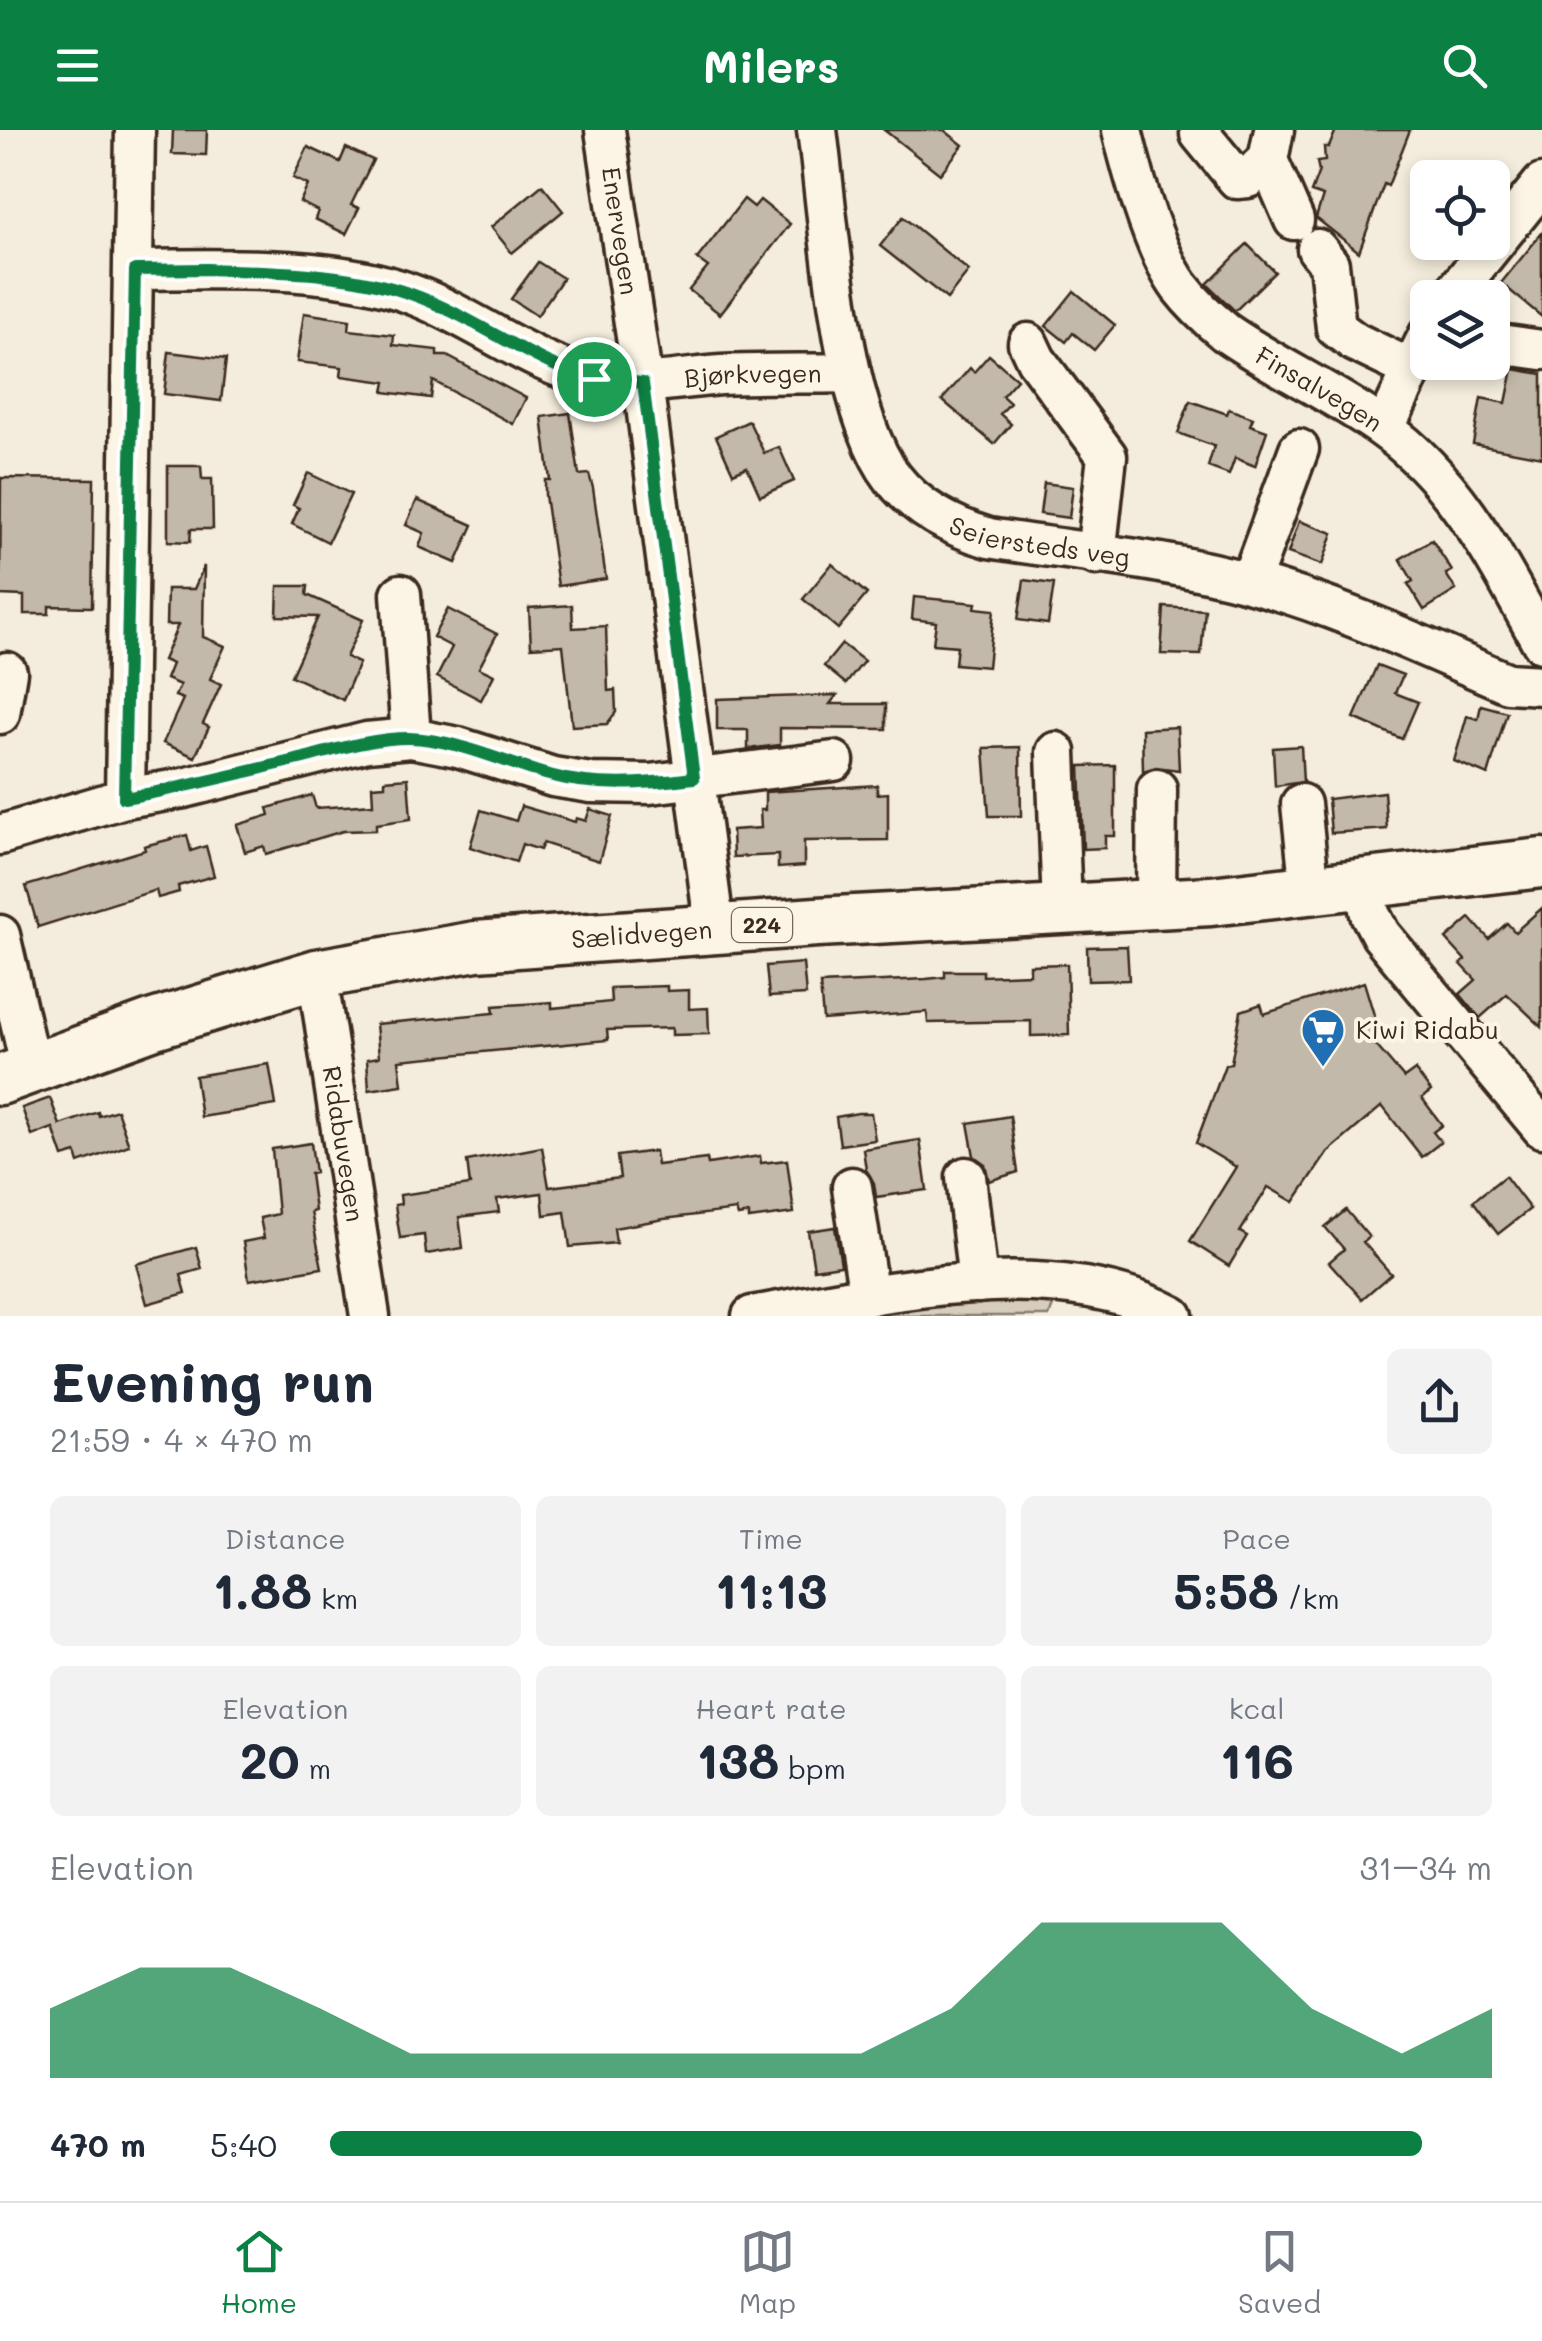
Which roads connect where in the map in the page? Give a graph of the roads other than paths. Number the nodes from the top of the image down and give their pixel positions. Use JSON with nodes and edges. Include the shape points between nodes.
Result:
{"nodes":[{"id":1,"x":135,"y":130,"type":"edge"},
{"id":2,"x":605,"y":130,"type":"edge"},
{"id":3,"x":817,"y":130,"type":"edge"},
{"id":4,"x":1122,"y":130,"type":"edge"},
{"id":5,"x":1200,"y":134,"type":"dead end"},
{"id":6,"x":1271,"y":145,"type":"edge"},
{"id":7,"x":1542,"y":184,"type":"edge"},
{"id":8,"x":135,"y":270,"type":"junction"},
{"id":9,"x":1465,"y":280,"type":"edge"},
{"id":10,"x":1028,"y":343,"type":"dead end"},
{"id":11,"x":1510,"y":346,"type":"edge"},
{"id":12,"x":1542,"y":350,"type":"edge"},
{"id":13,"x":1410,"y":351,"type":"edge"},
{"id":14,"x":851,"y":373,"type":"junction"},
{"id":15,"x":1410,"y":374,"type":"edge"},
{"id":16,"x":643,"y":383,"type":"junction"},
{"id":17,"x":1384,"y":428,"type":"junction"},
{"id":18,"x":1299,"y":449,"type":"dead end"},
{"id":19,"x":1096,"y":555,"type":"junction"},
{"id":20,"x":1250,"y":582,"type":"junction"},
{"id":21,"x":401,"y":594,"type":"dead end"},
{"id":22,"x":1542,"y":643,"type":"edge"},
{"id":23,"x":7,"y":672,"type":"dead end"},
{"id":24,"x":1542,"y":686,"type":"edge"},
{"id":25,"x":0,"y":714,"type":"edge"},
{"id":26,"x":411,"y":738,"type":"junction"},
{"id":27,"x":1056,"y":752,"type":"dead end"},
{"id":28,"x":834,"y":761,"type":"dead end"},
{"id":29,"x":694,"y":778,"type":"junction"},
{"id":30,"x":1157,"y":789,"type":"dead end"},
{"id":31,"x":124,"y":798,"type":"junction"},
{"id":32,"x":1301,"y":804,"type":"dead end"},
{"id":33,"x":0,"y":835,"type":"edge"},
{"id":34,"x":1542,"y":863,"type":"edge"},
{"id":35,"x":1364,"y":885,"type":"junction"},
{"id":36,"x":1310,"y":891,"type":"junction"},
{"id":37,"x":1156,"y":903,"type":"junction"},
{"id":38,"x":1062,"y":908,"type":"junction"},
{"id":39,"x":712,"y":929,"type":"junction"},
{"id":40,"x":0,"y":935,"type":"edge"},
{"id":41,"x":317,"y":974,"type":"junction"},
{"id":42,"x":15,"y":1075,"type":"edge"},
{"id":43,"x":1542,"y":1128,"type":"edge"},
{"id":44,"x":966,"y":1177,"type":"dead end"},
{"id":45,"x":852,"y":1187,"type":"dead end"},
{"id":46,"x":978,"y":1283,"type":"junction"},
{"id":47,"x":869,"y":1296,"type":"junction"},
{"id":48,"x":370,"y":1316,"type":"edge"},
{"id":49,"x":752,"y":1316,"type":"edge"},
{"id":50,"x":1173,"y":1316,"type":"edge"}],
"edges":[{"from":1,"to":8,"type":"street"},
{"from":2,"to":16,"type":"street","name":"Enervegen"},
{"from":3,"to":14,"type":"street","name":"Seiersteds veg"},
{"from":4,"to":17,"type":"street","name":"Finsalvegen","via":[[1163,255],[1201,312],[1248,348]]},
{"from":5,"to":6,"type":"street","via":[[1237,179],[1248,178]]},
{"from":6,"to":13,"type":"street","via":[[1305,234],[1329,264],[1336,328],[1355,342]]},
{"from":7,"to":9,"type":"street"},
{"from":8,"to":16,"type":"street","name":"Bjørkvegen","via":[[365,280],[476,322],[548,363],[594,379]]},
{"from":8,"to":31,"type":"street"},
{"from":10,"to":19,"type":"street","via":[[1106,456]]},
{"from":11,"to":12,"type":"street"},
{"from":14,"to":16,"type":"street","name":"Bjørkvegen"},
{"from":14,"to":19,"type":"street","name":"Seiersteds veg","via":[[877,452],[913,499],[961,530]]},
{"from":15,"to":17,"type":"street"},
{"from":16,"to":29,"type":"street","name":"Enervegen"},
{"from":17,"to":22,"type":"street","name":"Finsalvegen","via":[[1469,516]]},
{"from":18,"to":20,"type":"street"},
{"from":19,"to":20,"type":"street","name":"Seiersteds veg"},
{"from":20,"to":24,"type":"street","name":"Seiersteds veg","via":[[1508,683]]},
{"from":21,"to":26,"type":"street"},
{"from":23,"to":25,"type":"street"},
{"from":26,"to":29,"type":"street","via":[[591,783]]},
{"from":26,"to":31,"type":"street","via":[[367,742]]},
{"from":27,"to":38,"type":"street"},
{"from":28,"to":29,"type":"street"},
{"from":29,"to":39,"type":"street","name":"Enervegen"},
{"from":30,"to":37,"type":"street"},
{"from":31,"to":33,"type":"street"},
{"from":32,"to":36,"type":"street"},
{"from":34,"to":35,"type":"main road","name":"Sælidvegen","number":"224"},
{"from":35,"to":36,"type":"main road","name":"Sælidvegen","number":"224"},
{"from":35,"to":43,"type":"street","via":[[1381,935]]},
{"from":36,"to":37,"type":"main road","name":"Sælidvegen","number":"224"},
{"from":37,"to":38,"type":"main road","name":"Sælidvegen","number":"224"},
{"from":38,"to":39,"type":"main road","name":"Sælidvegen","number":"224"},
{"from":39,"to":41,"type":"main road","name":"Sælidvegen","number":"224","via":[[476,946]]},
{"from":40,"to":42,"type":"street"},
{"from":41,"to":42,"type":"main road","name":"Sælidvegen","number":"224"},
{"from":41,"to":48,"type":"street","name":"Ridabuvegen"},
{"from":44,"to":46,"type":"street"},
{"from":45,"to":47,"type":"street"},
{"from":46,"to":47,"type":"street"},
{"from":46,"to":50,"type":"street","via":[[1099,1290]]},
{"from":47,"to":49,"type":"street"}]}
